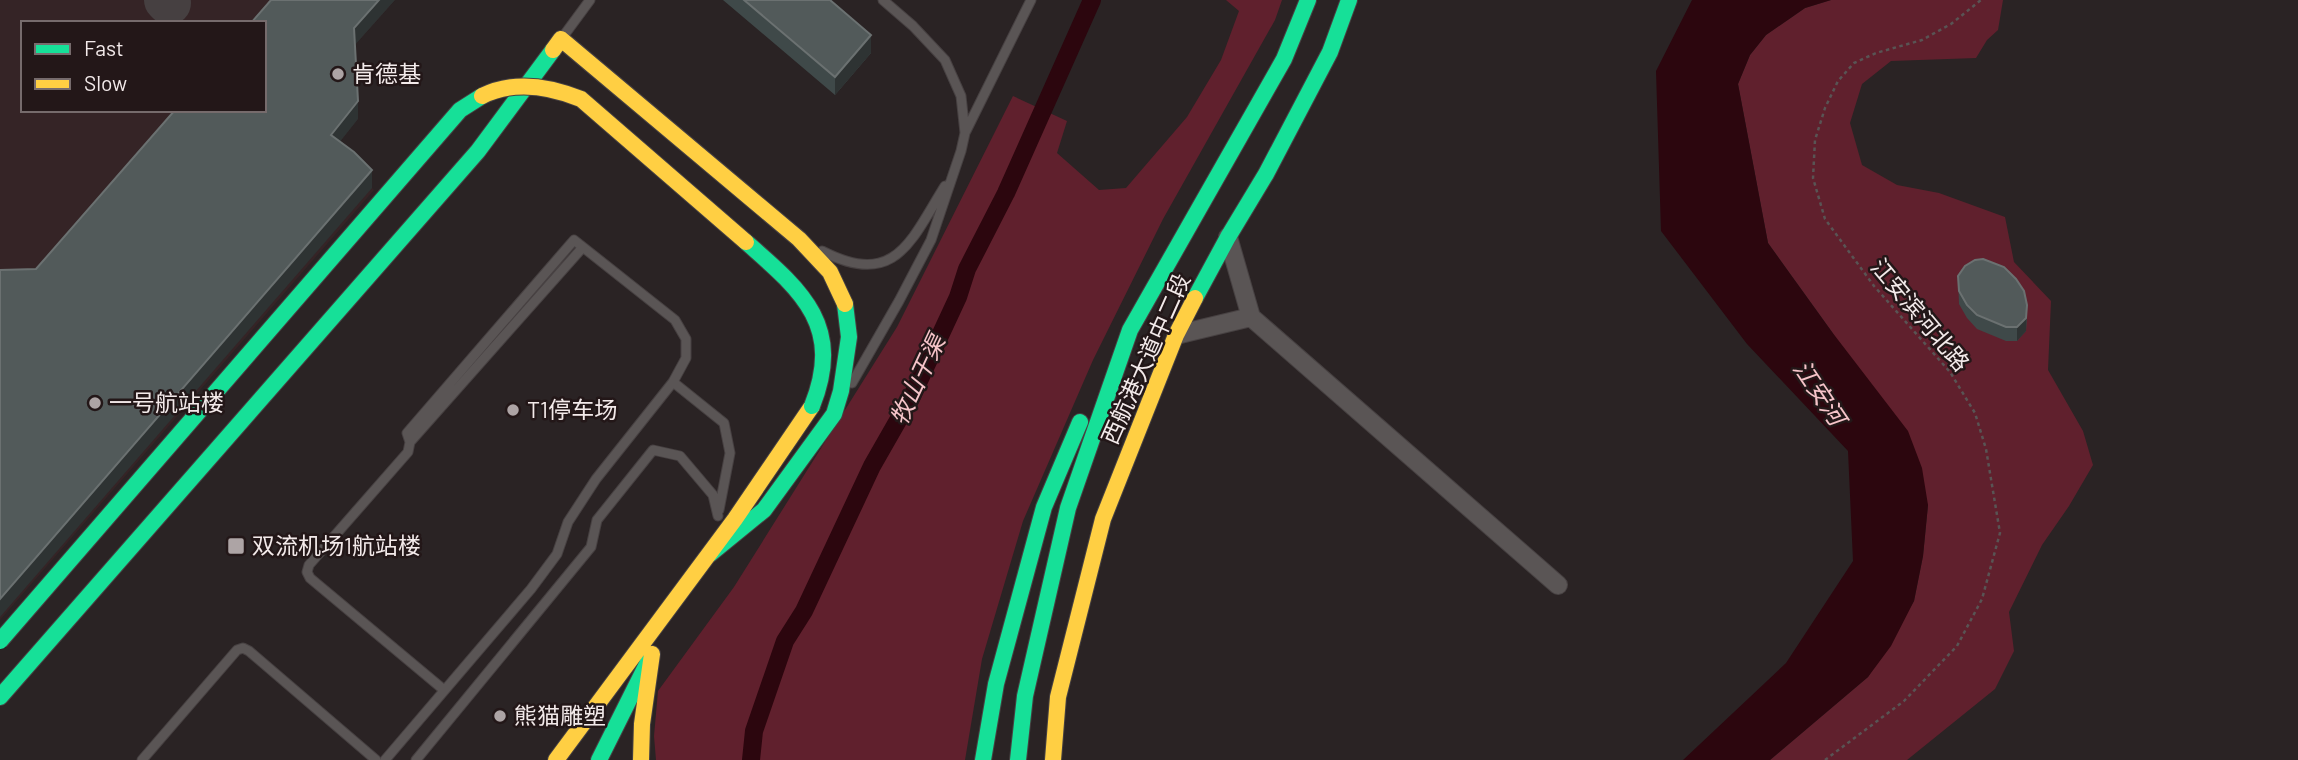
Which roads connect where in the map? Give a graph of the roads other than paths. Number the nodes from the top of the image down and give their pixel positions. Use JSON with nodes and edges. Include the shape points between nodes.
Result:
{"nodes":[{"id":1,"x":590,"y":0,"type":"edge"},
{"id":2,"x":883,"y":0,"type":"edge"},
{"id":3,"x":1031,"y":0,"type":"edge"},
{"id":4,"x":1308,"y":0,"type":"edge"},
{"id":5,"x":1349,"y":0,"type":"edge"},
{"id":6,"x":561,"y":39,"type":"junction"},
{"id":7,"x":965,"y":133,"type":"junction"},
{"id":8,"x":952,"y":176,"type":"junction"},
{"id":9,"x":1228,"y":237,"type":"junction"},
{"id":10,"x":799,"y":239,"type":"junction"},
{"id":11,"x":583,"y":247,"type":"junction"},
{"id":12,"x":1251,"y":317,"type":"junction"},
{"id":13,"x":1130,"y":330,"type":"junction"},
{"id":14,"x":1176,"y":335,"type":"junction"},
{"id":15,"x":673,"y":382,"type":"junction"},
{"id":16,"x":834,"y":414,"type":"junction"},
{"id":17,"x":408,"y":438,"type":"junction"},
{"id":18,"x":718,"y":516,"type":"junction"},
{"id":19,"x":706,"y":559,"type":"junction"},
{"id":20,"x":690,"y":580,"type":"junction"},
{"id":21,"x":1558,"y":584,"type":"dead end"},
{"id":22,"x":0,"y":641,"type":"edge"},
{"id":23,"x":652,"y":654,"type":"junction"},
{"id":24,"x":444,"y":690,"type":"junction"},
{"id":25,"x":0,"y":697,"type":"edge"},
{"id":26,"x":142,"y":760,"type":"edge"},
{"id":27,"x":376,"y":760,"type":"edge"},
{"id":28,"x":384,"y":760,"type":"edge"},
{"id":29,"x":415,"y":760,"type":"edge"},
{"id":30,"x":556,"y":760,"type":"edge"},
{"id":31,"x":599,"y":760,"type":"edge"},
{"id":32,"x":641,"y":760,"type":"edge"},
{"id":33,"x":983,"y":760,"type":"edge"},
{"id":34,"x":1018,"y":760,"type":"edge"},
{"id":35,"x":1053,"y":760,"type":"edge"}],
"edges":[{"from":1,"to":6,"type":"lane"},
{"from":2,"to":7,"type":"lane","via":[[945,60],[961,96]]},
{"from":3,"to":7,"type":"lane"},
{"from":4,"to":13,"type":"main road","name":"西航港大道中二段","via":[[1284,59]]},
{"from":5,"to":9,"type":"main road","name":"西航港大道中二段","via":[[1330,52]]},
{"from":6,"to":10,"type":"main road"},
{"from":6,"to":25,"type":"main road","via":[[478,151]]},
{"from":7,"to":8,"type":"lane"},
{"from":8,"to":10,"type":"lane","via":[[905,248],[890,260],[857,264]]},
{"from":8,"to":16,"type":"lane","via":[[931,240]]},
{"from":9,"to":12,"type":"street"},
{"from":9,"to":14,"type":"main road","name":"西航港大道中二段"},
{"from":10,"to":16,"type":"main road","via":[[830,272],[847,308],[846,362]]},
{"from":11,"to":15,"type":"lane","via":[[675,320],[686,339],[686,358]]},
{"from":11,"to":17,"type":"lane"},
{"from":11,"to":17,"type":"lane","via":[[574,240]]},
{"from":12,"to":14,"type":"street"},
{"from":12,"to":21,"type":"street"},
{"from":13,"to":33,"type":"main road","via":[[1087,407],[1044,507],[996,684]]},
{"from":13,"to":34,"type":"main road","name":"西航港大道中二段","via":[[1068,508],[1025,696]]},
{"from":14,"to":35,"type":"main road","name":"西航港大道中二段","via":[[1102,519],[1058,697]]},
{"from":15,"to":18,"type":"lane","via":[[724,423],[730,453]]},
{"from":15,"to":24,"type":"lane","via":[[596,479],[568,522],[557,554],[531,589]]},
{"from":16,"to":19,"type":"main road","via":[[764,510]]},
{"from":17,"to":24,"type":"lane","via":[[408,452],[307,572]]},
{"from":18,"to":19,"type":"lane"},
{"from":18,"to":29,"type":"lane","via":[[713,495],[680,456],[653,450],[597,520],[591,547]]},
{"from":19,"to":20,"type":"main road"},
{"from":19,"to":22,"type":"main road","bridge":true,"via":[[813,406],[824,371],[822,339],[806,301],[787,278],[581,99],[534,85],[495,90],[460,110]]},
{"from":20,"to":23,"type":"main road"},
{"from":20,"to":30,"type":"main road"},
{"from":23,"to":31,"type":"main road"},
{"from":23,"to":32,"type":"main road"},
{"from":24,"to":28,"type":"lane"},
{"from":26,"to":27,"type":"lane","via":[[243,648]]}]}
